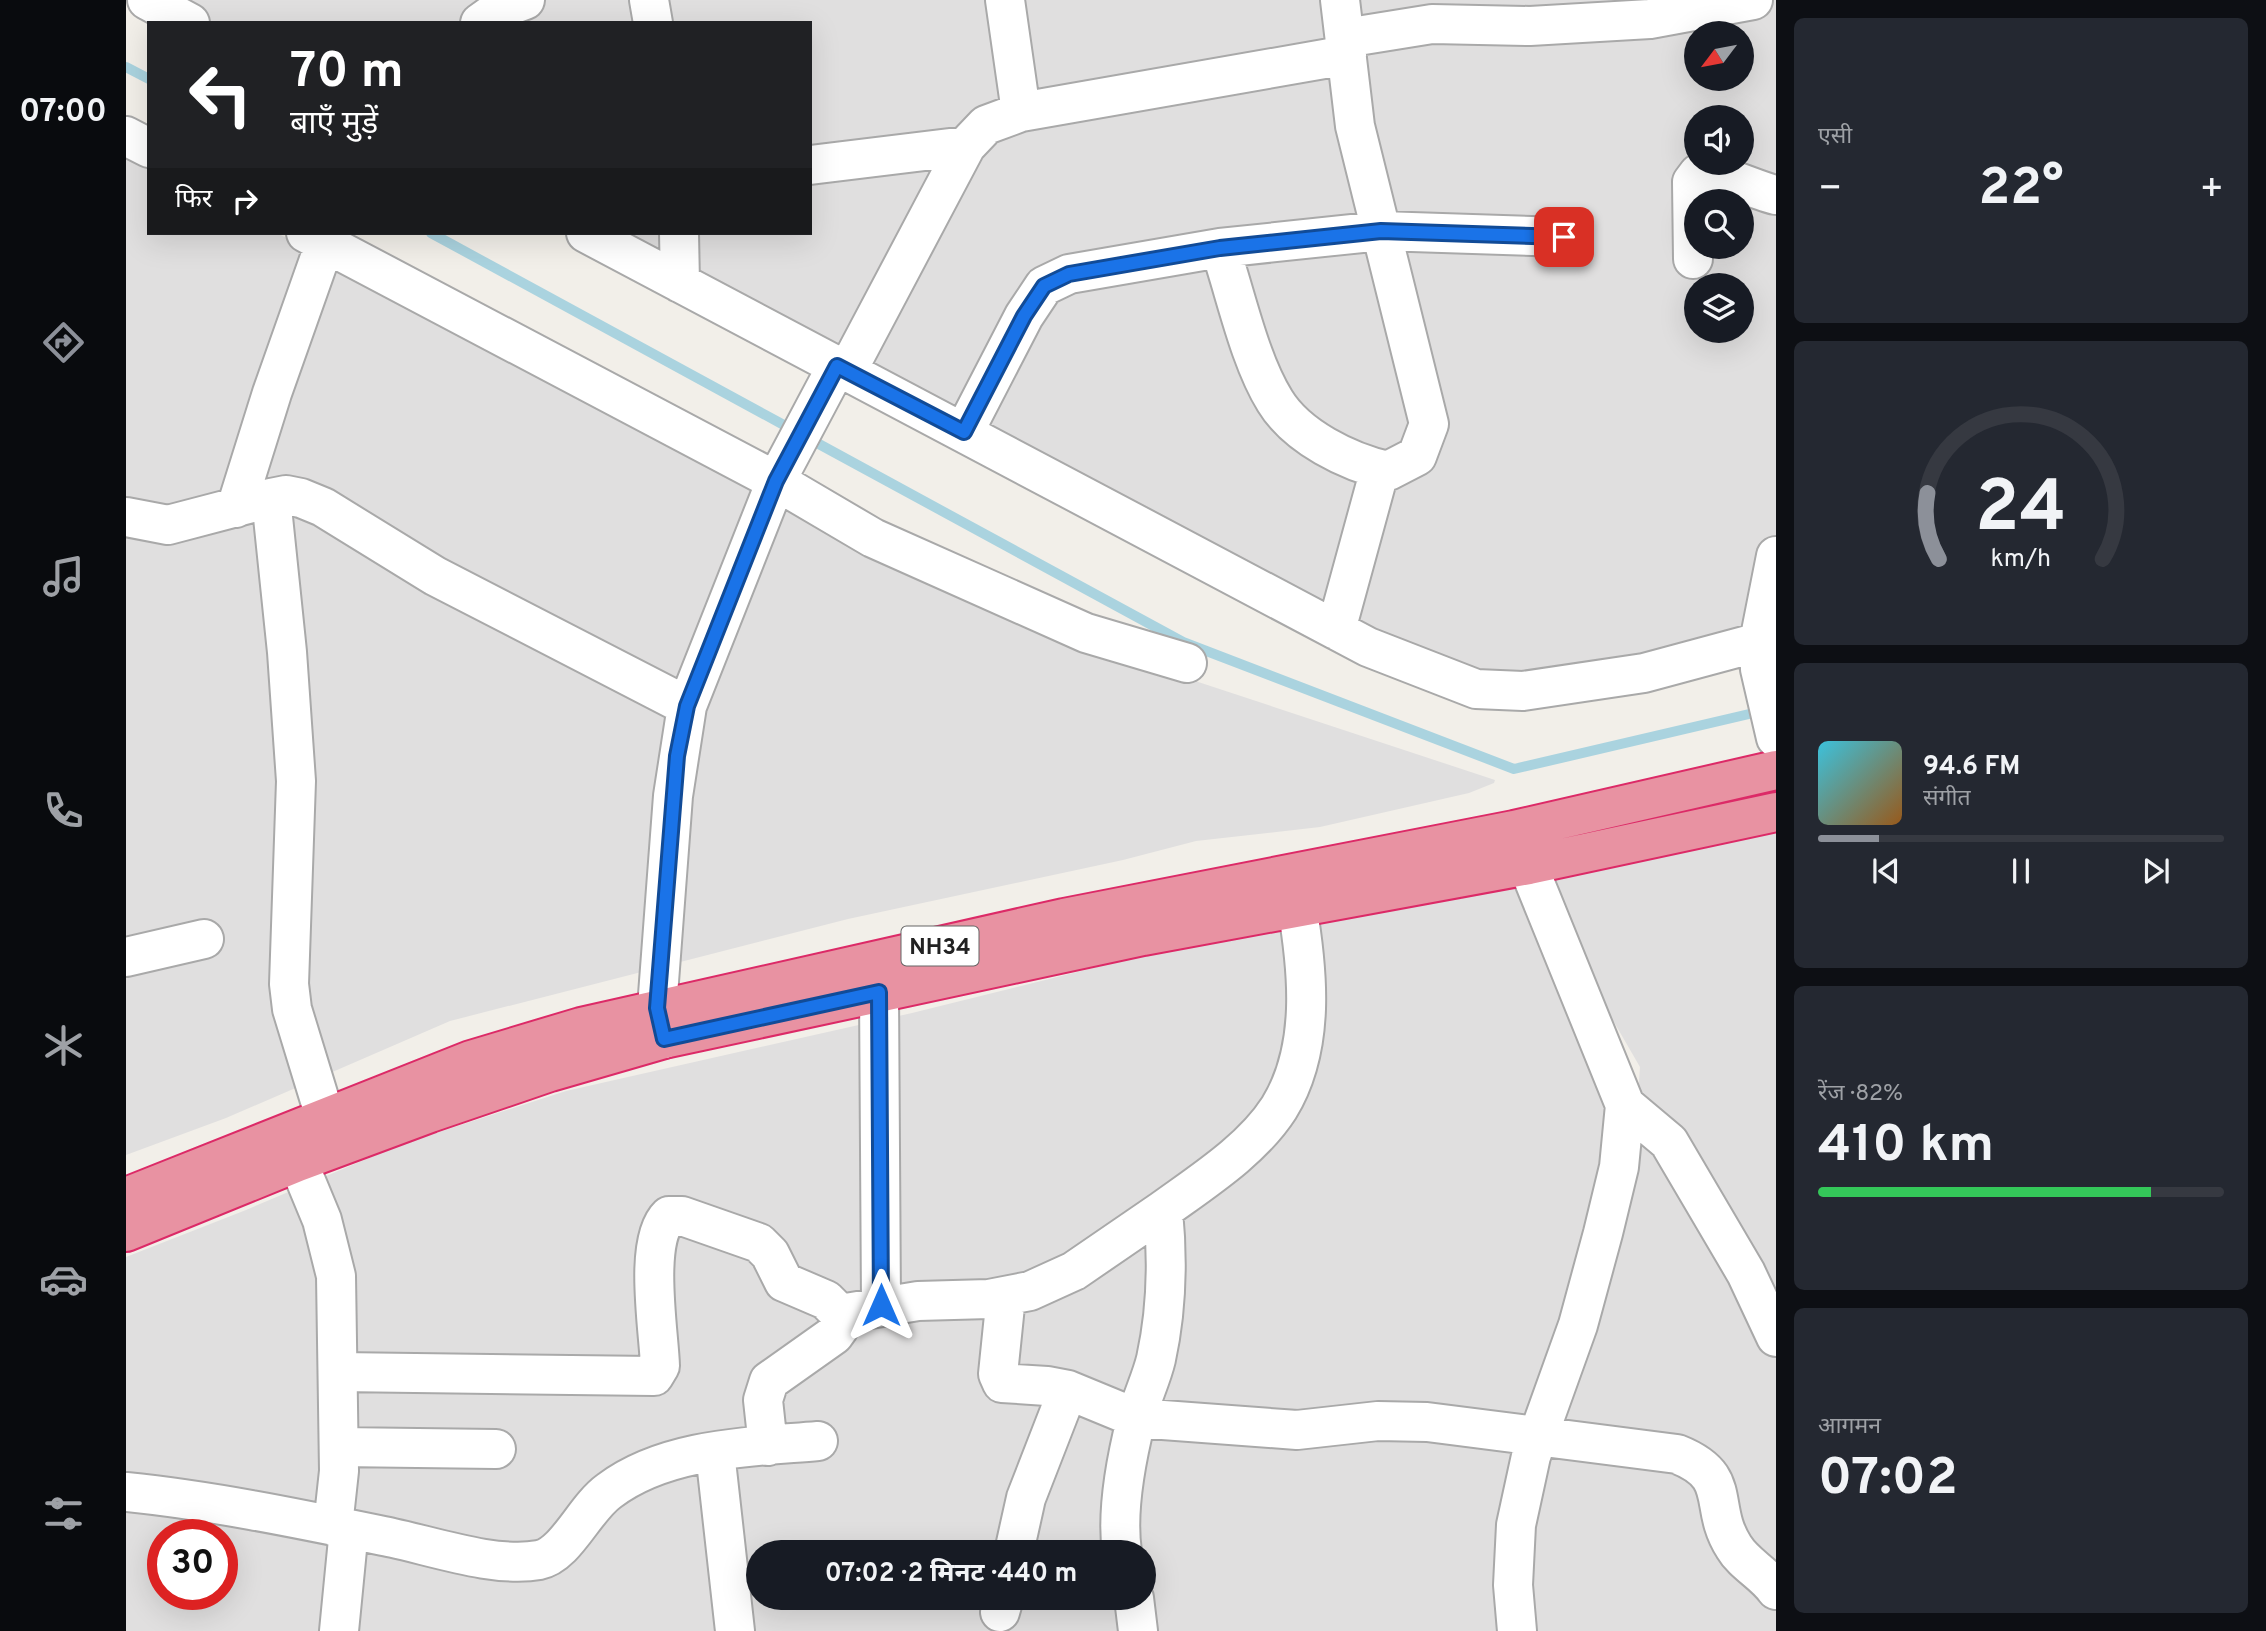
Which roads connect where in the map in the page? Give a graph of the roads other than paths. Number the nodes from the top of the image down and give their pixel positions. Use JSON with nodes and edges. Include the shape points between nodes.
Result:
{"nodes":[{"id":1,"x":148,"y":0,"type":"edge"},
{"id":2,"x":649,"y":0,"type":"edge"},
{"id":3,"x":1005,"y":0,"type":"edge"},
{"id":4,"x":1340,"y":0,"type":"edge"},
{"id":5,"x":1753,"y":0,"type":"edge"},
{"id":6,"x":514,"y":1,"type":"edge"},
{"id":7,"x":1650,"y":9,"type":"edge"},
{"id":8,"x":1513,"y":13,"type":"edge"},
{"id":9,"x":186,"y":21,"type":"edge"},
{"id":10,"x":482,"y":21,"type":"edge"},
{"id":11,"x":653,"y":21,"type":"edge"},
{"id":12,"x":1346,"y":47,"type":"junction"},
{"id":13,"x":1021,"y":112,"type":"junction"},
{"id":14,"x":126,"y":136,"type":"edge"},
{"id":15,"x":966,"y":146,"type":"junction"},
{"id":16,"x":147,"y":147,"type":"edge"},
{"id":17,"x":812,"y":165,"type":"edge"},
{"id":18,"x":1692,"y":189,"type":"edge"},
{"id":19,"x":1754,"y":189,"type":"edge"},
{"id":20,"x":1754,"y":189,"type":"edge"},
{"id":21,"x":1776,"y":195,"type":"edge"},
{"id":22,"x":1381,"y":231,"type":"junction"},
{"id":23,"x":590,"y":235,"type":"edge"},
{"id":24,"x":679,"y":235,"type":"edge"},
{"id":25,"x":1564,"y":237,"type":"dead end"},
{"id":26,"x":315,"y":238,"type":"edge"},
{"id":27,"x":1220,"y":248,"type":"junction"},
{"id":28,"x":680,"y":283,"type":"junction"},
{"id":29,"x":838,"y":372,"type":"junction"},
{"id":30,"x":964,"y":432,"type":"junction"},
{"id":31,"x":1380,"y":469,"type":"junction"},
{"id":32,"x":778,"y":476,"type":"junction"},
{"id":33,"x":254,"y":503,"type":"junction"},
{"id":34,"x":126,"y":517,"type":"edge"},
{"id":35,"x":1776,"y":556,"type":"edge"},
{"id":36,"x":1336,"y":630,"type":"junction"},
{"id":37,"x":1760,"y":656,"type":"junction"},
{"id":38,"x":1187,"y":663,"type":"dead end"},
{"id":39,"x":687,"y":706,"type":"junction"},
{"id":40,"x":1775,"y":733,"type":"edge"},
{"id":41,"x":1776,"y":770,"type":"edge"},
{"id":42,"x":1776,"y":812,"type":"edge"},
{"id":43,"x":1514,"y":830,"type":"junction"},
{"id":44,"x":1529,"y":865,"type":"junction"},
{"id":45,"x":1297,"y":906,"type":"junction"},
{"id":46,"x":204,"y":939,"type":"dead end"},
{"id":47,"x":126,"y":957,"type":"edge"},
{"id":48,"x":879,"y":992,"type":"junction"},
{"id":49,"x":660,"y":1024,"type":"junction"},
{"id":50,"x":1625,"y":1105,"type":"junction"},
{"id":51,"x":325,"y":1117,"type":"junction"},
{"id":52,"x":298,"y":1162,"type":"junction"},
{"id":53,"x":126,"y":1197,"type":"edge"},
{"id":54,"x":1163,"y":1210,"type":"junction"},
{"id":55,"x":126,"y":1232,"type":"edge"},
{"id":56,"x":1761,"y":1270,"type":"edge"},
{"id":57,"x":1006,"y":1296,"type":"junction"},
{"id":58,"x":881,"y":1305,"type":"junction"},
{"id":59,"x":840,"y":1314,"type":"junction"},
{"id":60,"x":1776,"y":1337,"type":"edge"},
{"id":61,"x":339,"y":1372,"type":"junction"},
{"id":62,"x":1068,"y":1391,"type":"junction"},
{"id":63,"x":1136,"y":1418,"type":"junction"},
{"id":64,"x":1539,"y":1437,"type":"junction"},
{"id":65,"x":818,"y":1441,"type":"dead end"},
{"id":66,"x":768,"y":1446,"type":"junction"},
{"id":67,"x":339,"y":1447,"type":"junction"},
{"id":68,"x":496,"y":1449,"type":"dead end"},
{"id":69,"x":715,"y":1452,"type":"junction"},
{"id":70,"x":126,"y":1492,"type":"edge"},
{"id":71,"x":341,"y":1528,"type":"junction"},
{"id":72,"x":1017,"y":1540,"type":"edge"},
{"id":73,"x":1122,"y":1540,"type":"edge"},
{"id":74,"x":1776,"y":1590,"type":"edge"},
{"id":75,"x":1135,"y":1610,"type":"edge"},
{"id":76,"x":339,"y":1631,"type":"edge"},
{"id":77,"x":735,"y":1631,"type":"edge"},
{"id":78,"x":1138,"y":1631,"type":"edge"},
{"id":79,"x":1517,"y":1631,"type":"edge"}],
"edges":[{"from":1,"to":9,"type":"street"},
{"from":2,"to":11,"type":"street"},
{"from":3,"to":13,"type":"street"},
{"from":4,"to":12,"type":"street"},
{"from":5,"to":7,"type":"street"},
{"from":6,"to":10,"type":"street"},
{"from":7,"to":8,"type":"street"},
{"from":8,"to":12,"type":"street","via":[[1432,24]]},
{"from":12,"to":13,"type":"street"},
{"from":12,"to":22,"type":"street","via":[[1354,126]]},
{"from":13,"to":15,"type":"street","via":[[986,125]]},
{"from":14,"to":16,"type":"street"},
{"from":15,"to":17,"type":"street"},
{"from":15,"to":29,"type":"street"},
{"from":18,"to":20,"type":"street","via":[[1698,174],[1715,173]]},
{"from":19,"to":21,"type":"street"},
{"from":22,"to":25,"type":"street"},
{"from":22,"to":27,"type":"street"},
{"from":22,"to":31,"type":"street","via":[[1429,424],[1417,456],[1388,471]]},
{"from":23,"to":28,"type":"street"},
{"from":24,"to":28,"type":"street"},
{"from":26,"to":32,"type":"street"},
{"from":26,"to":33,"type":"street","via":[[272,393]]},
{"from":27,"to":30,"type":"street","via":[[1069,274],[1044,286]]},
{"from":27,"to":31,"type":"street","via":[[1275,401],[1294,426],[1359,464]]},
{"from":28,"to":29,"type":"street"},
{"from":29,"to":30,"type":"street"},
{"from":29,"to":32,"type":"street"},
{"from":30,"to":36,"type":"street"},
{"from":31,"to":36,"type":"street"},
{"from":32,"to":38,"type":"street","via":[[873,538],[1086,633]]},
{"from":32,"to":39,"type":"street"},
{"from":33,"to":34,"type":"street","via":[[168,525]]},
{"from":33,"to":39,"type":"street","via":[[286,495],[323,507],[435,576]]},
{"from":33,"to":51,"type":"street","via":[[287,653],[296,781],[289,984],[292,1009]]},
{"from":35,"to":37,"type":"street"},
{"from":36,"to":37,"type":"street","via":[[1476,689],[1524,691]]},
{"from":37,"to":40,"type":"street"},
{"from":39,"to":49,"type":"street","via":[[677,756]]},
{"from":41,"to":43,"type":"highway","number":"NH34"},
{"from":42,"to":44,"type":"highway","number":"NH34"},
{"from":43,"to":44,"type":"street"},
{"from":43,"to":49,"type":"highway","number":"NH34","via":[[1064,918]]},
{"from":44,"to":45,"type":"highway","number":"NH34"},
{"from":44,"to":50,"type":"street"},
{"from":45,"to":48,"type":"highway","number":"NH34"},
{"from":45,"to":54,"type":"street","via":[[1306,1014],[1303,1045],[1287,1093],[1278,1110],[1233,1157]]},
{"from":46,"to":47,"type":"street"},
{"from":48,"to":49,"type":"highway","number":"NH34"},
{"from":48,"to":58,"type":"street"},
{"from":49,"to":51,"type":"highway","number":"NH34","via":[[581,1027],[471,1060]]},
{"from":49,"to":52,"type":"highway","number":"NH34","via":[[550,1072]]},
{"from":50,"to":56,"type":"street","via":[[1669,1142]]},
{"from":50,"to":64,"type":"street","via":[[1619,1167],[1603,1233],[1578,1325]]},
{"from":51,"to":53,"type":"highway","number":"NH34"},
{"from":52,"to":55,"type":"highway","number":"NH34"},
{"from":52,"to":61,"type":"street","via":[[322,1220],[336,1276]]},
{"from":54,"to":57,"type":"street","via":[[1074,1271],[1030,1291]]},
{"from":54,"to":63,"type":"street","via":[[1166,1301],[1154,1365]]},
{"from":56,"to":60,"type":"street"},
{"from":57,"to":58,"type":"street"},
{"from":57,"to":62,"type":"street","via":[[999,1380],[1006,1386]]},
{"from":58,"to":59,"type":"street"},
{"from":59,"to":61,"type":"street","via":[[826,1300],[784,1282],[759,1243],[674,1215],[661,1227],[653,1282],[660,1366],[654,1376]]},
{"from":59,"to":66,"type":"street","via":[[834,1335],[769,1381],[763,1400]]},
{"from":61,"to":67,"type":"street"},
{"from":62,"to":63,"type":"street"},
{"from":62,"to":72,"type":"street","via":[[1026,1498]]},
{"from":63,"to":64,"type":"street","via":[[1297,1430],[1378,1421],[1427,1422]]},
{"from":63,"to":73,"type":"street"},
{"from":64,"to":74,"type":"street","via":[[1677,1454],[1704,1466],[1712,1476],[1730,1541]]},
{"from":64,"to":79,"type":"street","via":[[1516,1525],[1513,1585]]},
{"from":65,"to":66,"type":"street"},
{"from":66,"to":69,"type":"street"},
{"from":67,"to":68,"type":"street"},
{"from":67,"to":71,"type":"street"},
{"from":69,"to":71,"type":"street","via":[[644,1471],[610,1490],[588,1509],[565,1545],[541,1560],[508,1562]]},
{"from":69,"to":77,"type":"street"},
{"from":70,"to":71,"type":"street"},
{"from":71,"to":76,"type":"street"},
{"from":75,"to":78,"type":"street"}]}
